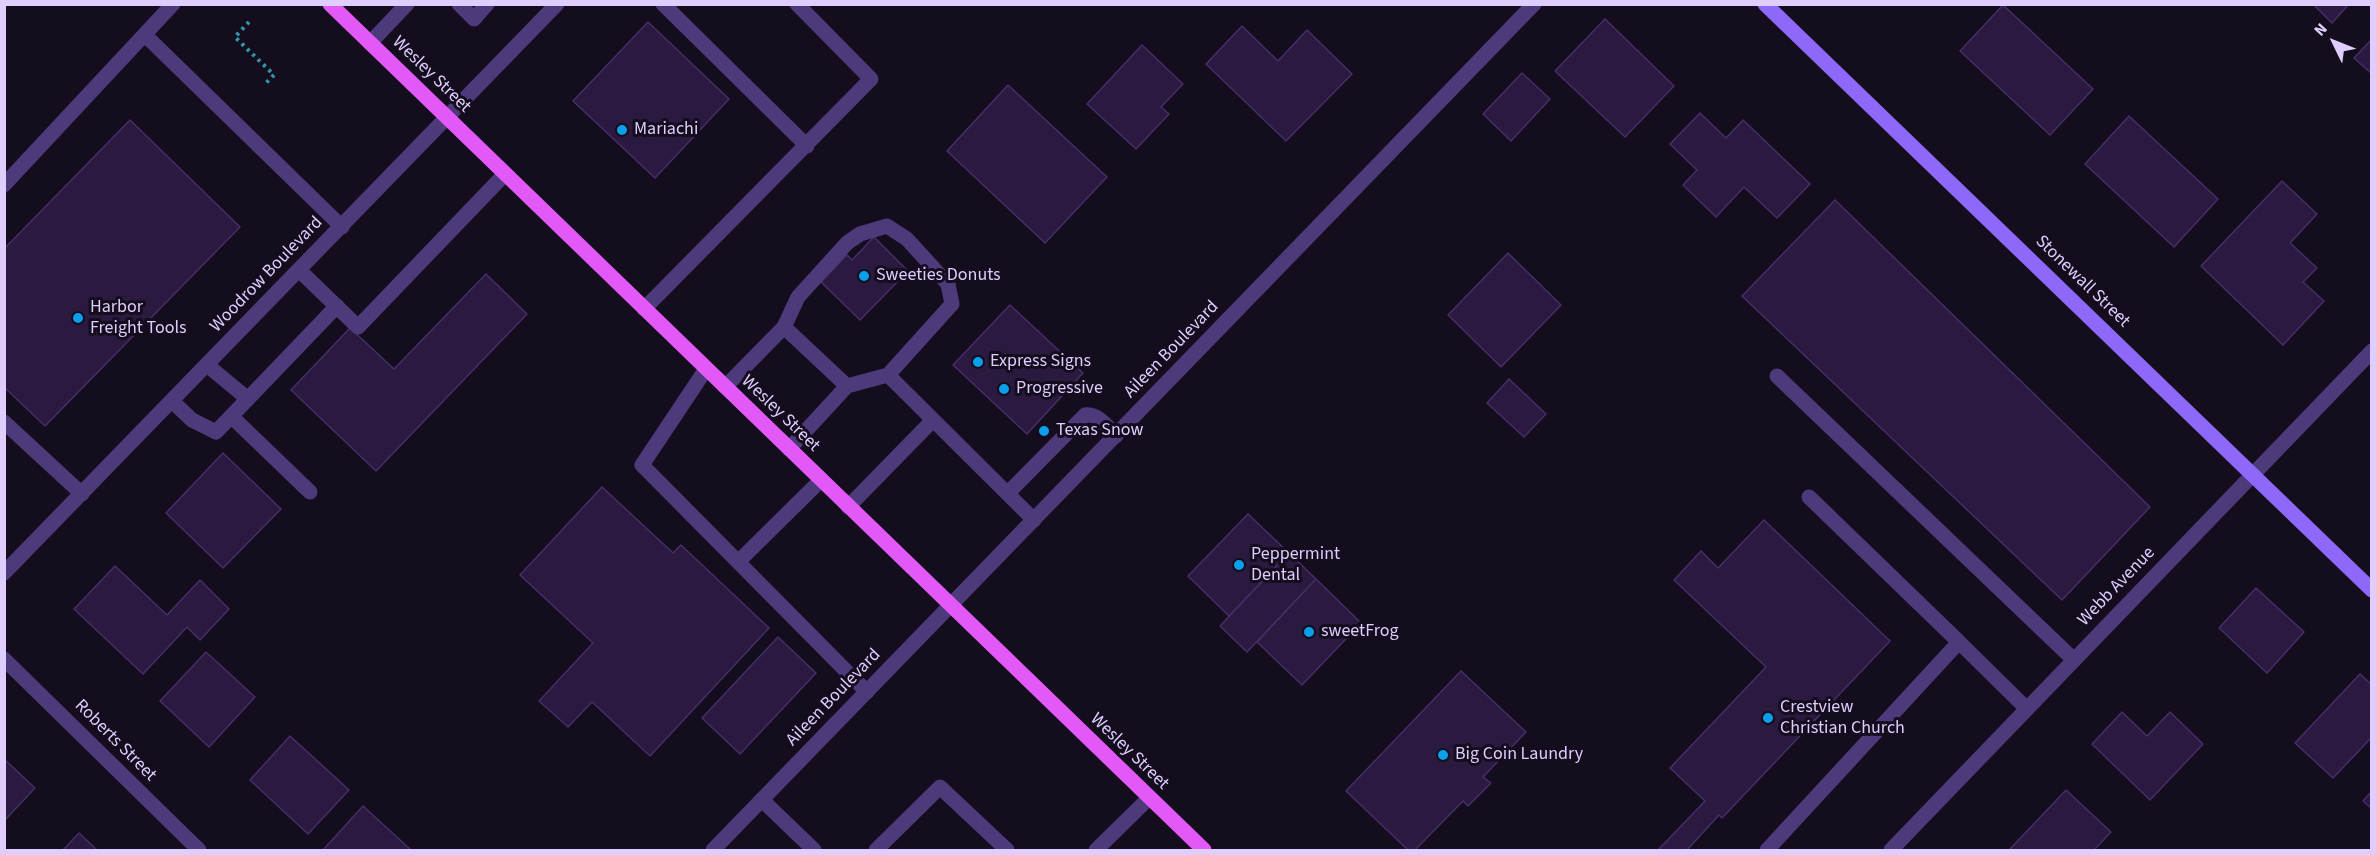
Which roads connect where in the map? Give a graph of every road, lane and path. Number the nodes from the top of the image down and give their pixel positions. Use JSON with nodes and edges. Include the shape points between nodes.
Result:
{"nodes":[{"id":1,"x":173,"y":4,"type":"edge"},
{"id":2,"x":330,"y":4,"type":"edge"},
{"id":3,"x":407,"y":4,"type":"edge"},
{"id":4,"x":459,"y":4,"type":"edge"},
{"id":5,"x":487,"y":4,"type":"edge"},
{"id":6,"x":557,"y":4,"type":"edge"},
{"id":7,"x":663,"y":4,"type":"edge"},
{"id":8,"x":797,"y":4,"type":"edge"},
{"id":9,"x":1534,"y":4,"type":"edge"},
{"id":10,"x":1765,"y":4,"type":"edge"},
{"id":11,"x":249,"y":22,"type":"dead end"},
{"id":12,"x":145,"y":35,"type":"junction"},
{"id":13,"x":370,"y":43,"type":"junction"},
{"id":14,"x":266,"y":83,"type":"dead end"},
{"id":15,"x":447,"y":118,"type":"junction"},
{"id":16,"x":807,"y":146,"type":"junction"},
{"id":17,"x":505,"y":174,"type":"junction"},
{"id":18,"x":4,"y":185,"type":"edge"},
{"id":19,"x":342,"y":226,"type":"junction"},
{"id":20,"x":299,"y":270,"type":"junction"},
{"id":21,"x":337,"y":306,"type":"junction"},
{"id":22,"x":644,"y":309,"type":"junction"},
{"id":23,"x":784,"y":327,"type":"junction"},
{"id":24,"x":2372,"y":351,"type":"edge"},
{"id":25,"x":207,"y":365,"type":"junction"},
{"id":26,"x":706,"y":369,"type":"junction"},
{"id":27,"x":888,"y":375,"type":"junction"},
{"id":28,"x":1777,"y":376,"type":"dead end"},
{"id":29,"x":847,"y":386,"type":"junction"},
{"id":30,"x":725,"y":387,"type":"junction"},
{"id":31,"x":248,"y":399,"type":"junction"},
{"id":32,"x":172,"y":401,"type":"junction"},
{"id":33,"x":231,"y":416,"type":"junction"},
{"id":34,"x":933,"y":420,"type":"junction"},
{"id":35,"x":4,"y":422,"type":"edge"},
{"id":36,"x":1116,"y":435,"type":"junction"},
{"id":37,"x":789,"y":449,"type":"junction"},
{"id":38,"x":2253,"y":473,"type":"junction"},
{"id":39,"x":821,"y":480,"type":"junction"},
{"id":40,"x":310,"y":492,"type":"dead end"},
{"id":41,"x":1008,"y":493,"type":"junction"},
{"id":42,"x":82,"y":494,"type":"junction"},
{"id":43,"x":1809,"y":497,"type":"dead end"},
{"id":44,"x":848,"y":507,"type":"junction"},
{"id":45,"x":1035,"y":520,"type":"junction"},
{"id":46,"x":739,"y":561,"type":"junction"},
{"id":47,"x":4,"y":573,"type":"edge"},
{"id":48,"x":2372,"y":590,"type":"edge"},
{"id":49,"x":951,"y":606,"type":"junction"},
{"id":50,"x":1959,"y":642,"type":"junction"},
{"id":51,"x":4,"y":659,"type":"edge"},
{"id":52,"x":2074,"y":660,"type":"junction"},
{"id":53,"x":867,"y":692,"type":"junction"},
{"id":54,"x":2027,"y":709,"type":"junction"},
{"id":55,"x":1149,"y":798,"type":"junction"},
{"id":56,"x":762,"y":800,"type":"junction"},
{"id":57,"x":199,"y":850,"type":"edge"},
{"id":58,"x":713,"y":850,"type":"edge"},
{"id":59,"x":814,"y":850,"type":"edge"},
{"id":60,"x":876,"y":850,"type":"edge"},
{"id":61,"x":1007,"y":850,"type":"edge"},
{"id":62,"x":1096,"y":850,"type":"edge"},
{"id":63,"x":1204,"y":850,"type":"edge"},
{"id":64,"x":1767,"y":850,"type":"edge"},
{"id":65,"x":1891,"y":850,"type":"edge"}],
"edges":[{"from":1,"to":12,"type":"street"},
{"from":2,"to":13,"type":"main road","name":"Wesley Street"},
{"from":3,"to":13,"type":"street"},
{"from":4,"to":5,"type":"street","via":[[474,19]]},
{"from":6,"to":15,"type":"street","name":"Woodrow Boulevard"},
{"from":7,"to":16,"type":"street"},
{"from":8,"to":16,"type":"street","via":[[871,79]]},
{"from":9,"to":36,"type":"street","name":"Aileen Boulevard"},
{"from":10,"to":38,"type":"street","name":"Stonewall Street"},
{"from":11,"to":14,"type":"path","via":[[235,37],[274,75]]},
{"from":12,"to":18,"type":"street"},
{"from":12,"to":19,"type":"street"},
{"from":13,"to":15,"type":"main road","name":"Wesley Street"},
{"from":15,"to":17,"type":"main road","name":"Wesley Street"},
{"from":15,"to":19,"type":"street","name":"Woodrow Boulevard"},
{"from":16,"to":22,"type":"street"},
{"from":17,"to":21,"type":"street","via":[[358,327]]},
{"from":17,"to":22,"type":"main road","name":"Wesley Street"},
{"from":19,"to":20,"type":"street","name":"Woodrow Boulevard"},
{"from":20,"to":21,"type":"street"},
{"from":20,"to":25,"type":"street","name":"Woodrow Boulevard"},
{"from":21,"to":31,"type":"street"},
{"from":22,"to":26,"type":"main road","name":"Wesley Street"},
{"from":23,"to":27,"type":"street","via":[[798,297],[847,243],[860,234],[887,226],[907,239],[948,284],[952,304]]},
{"from":23,"to":29,"type":"street"},
{"from":23,"to":30,"type":"street"},
{"from":24,"to":38,"type":"street","name":"Webb Avenue"},
{"from":25,"to":31,"type":"street"},
{"from":25,"to":32,"type":"street","name":"Woodrow Boulevard"},
{"from":26,"to":30,"type":"main road","name":"Wesley Street"},
{"from":26,"to":46,"type":"street","via":[[642,465]]},
{"from":27,"to":29,"type":"street"},
{"from":27,"to":34,"type":"street"},
{"from":28,"to":52,"type":"street"},
{"from":29,"to":37,"type":"street"},
{"from":30,"to":37,"type":"main road","name":"Wesley Street"},
{"from":31,"to":33,"type":"street"},
{"from":32,"to":33,"type":"street","via":[[192,420],[216,432]]},
{"from":32,"to":42,"type":"street","name":"Woodrow Boulevard"},
{"from":33,"to":40,"type":"street"},
{"from":34,"to":41,"type":"street"},
{"from":34,"to":44,"type":"street"},
{"from":35,"to":42,"type":"street"},
{"from":36,"to":41,"type":"street","via":[[1101,420],[1085,415]]},
{"from":36,"to":45,"type":"street","name":"Aileen Boulevard"},
{"from":37,"to":39,"type":"main road","name":"Wesley Street"},
{"from":38,"to":48,"type":"street","name":"Stonewall Street"},
{"from":38,"to":52,"type":"street","name":"Webb Avenue"},
{"from":39,"to":44,"type":"main road","name":"Wesley Street"},
{"from":39,"to":46,"type":"street"},
{"from":41,"to":45,"type":"street"},
{"from":42,"to":47,"type":"street","name":"Woodrow Boulevard"},
{"from":43,"to":50,"type":"street"},
{"from":44,"to":49,"type":"main road","name":"Wesley Street"},
{"from":45,"to":49,"type":"street","name":"Aileen Boulevard"},
{"from":46,"to":53,"type":"street"},
{"from":49,"to":53,"type":"street","name":"Aileen Boulevard"},
{"from":49,"to":55,"type":"main road","name":"Wesley Street"},
{"from":50,"to":54,"type":"street"},
{"from":50,"to":64,"type":"street"},
{"from":51,"to":57,"type":"street","name":"Roberts Street"},
{"from":52,"to":54,"type":"street","name":"Webb Avenue"},
{"from":53,"to":56,"type":"street","name":"Aileen Boulevard"},
{"from":54,"to":65,"type":"street","name":"Webb Avenue"},
{"from":55,"to":62,"type":"street"},
{"from":55,"to":63,"type":"main road","name":"Wesley Street"},
{"from":56,"to":58,"type":"street","name":"Aileen Boulevard"},
{"from":56,"to":59,"type":"street"},
{"from":60,"to":61,"type":"street","via":[[940,787]]}]}
